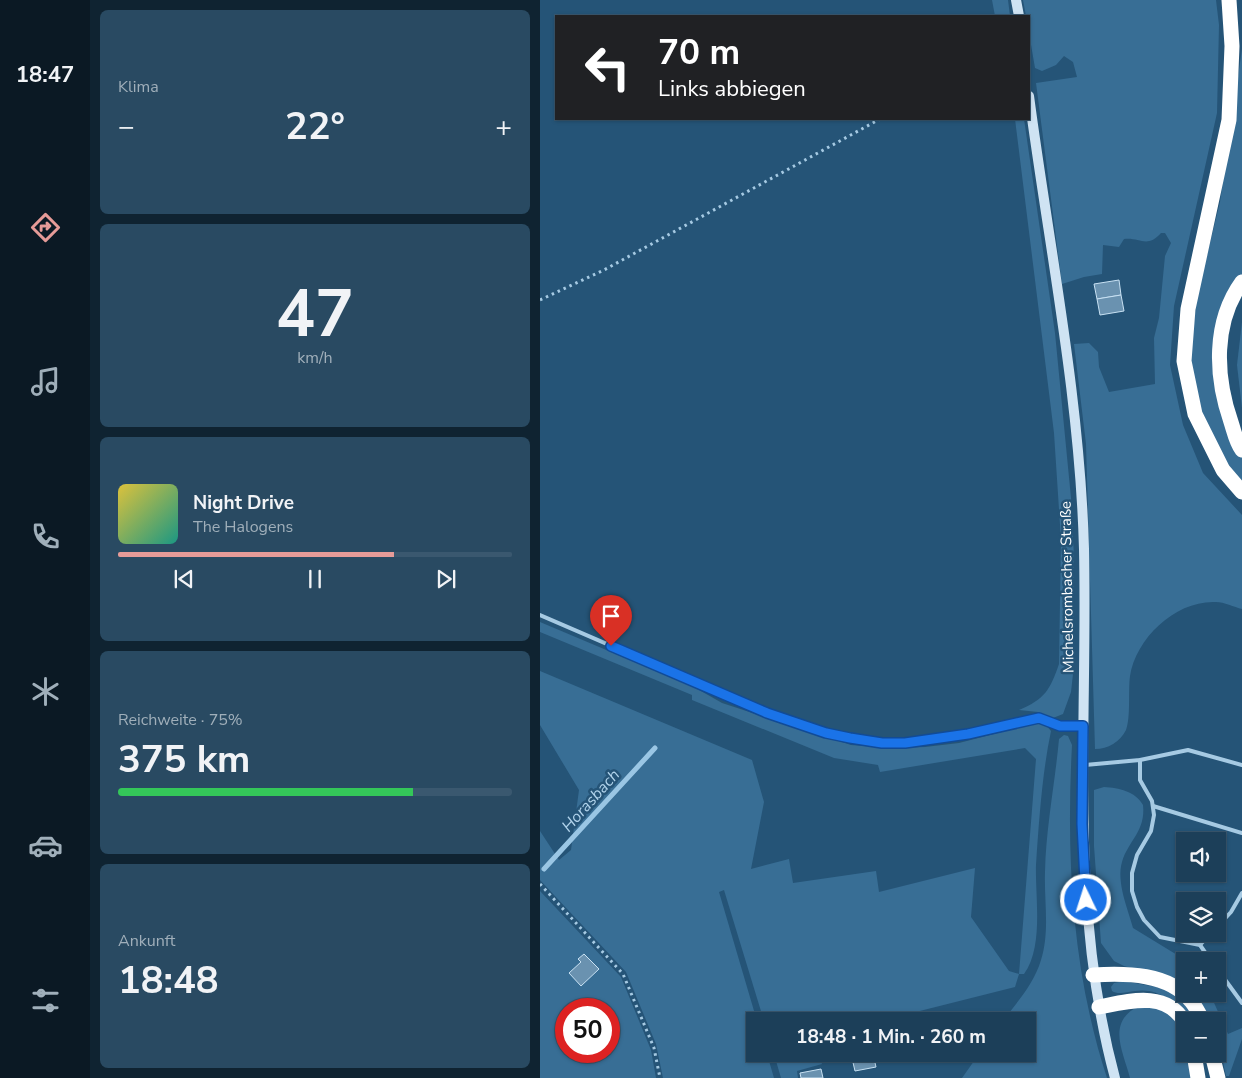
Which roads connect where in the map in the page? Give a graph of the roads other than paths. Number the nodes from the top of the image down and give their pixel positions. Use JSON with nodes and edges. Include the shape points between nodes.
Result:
{"nodes":[{"id":1,"x":1016,"y":0,"type":"edge"},
{"id":2,"x":1229,"y":0,"type":"edge"},
{"id":3,"x":1019,"y":15,"type":"edge"},
{"id":4,"x":1030,"y":103,"type":"edge"},
{"id":5,"x":1242,"y":282,"type":"edge"},
{"id":6,"x":1242,"y":450,"type":"edge"},
{"id":7,"x":1242,"y":492,"type":"edge"},
{"id":8,"x":540,"y":614,"type":"edge"},
{"id":9,"x":1083,"y":726,"type":"junction"},
{"id":10,"x":1140,"y":760,"type":"junction"},
{"id":11,"x":1083,"y":765,"type":"junction"},
{"id":12,"x":1242,"y":765,"type":"edge"},
{"id":13,"x":1153,"y":806,"type":"junction"},
{"id":14,"x":1242,"y":833,"type":"edge"},
{"id":15,"x":1242,"y":893,"type":"edge"},
{"id":16,"x":1226,"y":917,"type":"edge"},
{"id":17,"x":1203,"y":942,"type":"edge"},
{"id":18,"x":1200,"y":945,"type":"junction"},
{"id":19,"x":1205,"y":952,"type":"edge"},
{"id":20,"x":1093,"y":975,"type":"junction"},
{"id":21,"x":1226,"y":981,"type":"edge"},
{"id":22,"x":1242,"y":1003,"type":"edge"},
{"id":23,"x":1098,"y":1007,"type":"junction"},
{"id":24,"x":1176,"y":1012,"type":"edge"},
{"id":25,"x":1198,"y":1012,"type":"edge"},
{"id":26,"x":1195,"y":1062,"type":"edge"},
{"id":27,"x":1214,"y":1062,"type":"edge"},
{"id":28,"x":1115,"y":1078,"type":"edge"},
{"id":29,"x":1198,"y":1078,"type":"edge"},
{"id":30,"x":1218,"y":1078,"type":"edge"}],
"edges":[{"from":1,"to":3,"type":"main road"},
{"from":2,"to":7,"type":"highway","via":[[1232,46],[1229,120],[1188,309],[1184,361],[1195,414],[1223,470]]},
{"from":4,"to":9,"type":"main road","name":"Michelsrombacher Straße","via":[[1064,333],[1078,454],[1084,549]]},
{"from":5,"to":6,"type":"highway","via":[[1232,296],[1218,346],[1222,396]]},
{"from":8,"to":9,"type":"lane","via":[[767,713],[826,733],[882,743],[905,743],[968,734],[1039,718],[1060,726]]},
{"from":9,"to":11,"type":"main road","name":"Michelsrombacher Straße"},
{"from":10,"to":11,"type":"lane"},
{"from":10,"to":12,"type":"lane","via":[[1188,750]]},
{"from":10,"to":13,"type":"lane","via":[[1140,780]]},
{"from":11,"to":20,"type":"main road","name":"Michelsrombacher Straße","via":[[1084,883]]},
{"from":13,"to":14,"type":"lane"},
{"from":13,"to":18,"type":"lane","via":[[1151,830],[1137,854],[1132,873],[1132,891],[1137,907],[1160,937]]},
{"from":15,"to":16,"type":"lane"},
{"from":17,"to":18,"type":"lane"},
{"from":18,"to":19,"type":"lane"},
{"from":20,"to":23,"type":"main road","name":"Michelsrombacher Straße"},
{"from":20,"to":25,"type":"highway","via":[[1151,977],[1177,988]]},
{"from":21,"to":22,"type":"lane"},
{"from":23,"to":24,"type":"highway","via":[[1150,1000],[1167,1004]]},
{"from":23,"to":28,"type":"main road","name":"Michelsrombacher Straße"},
{"from":26,"to":29,"type":"highway"},
{"from":27,"to":30,"type":"highway"}]}
